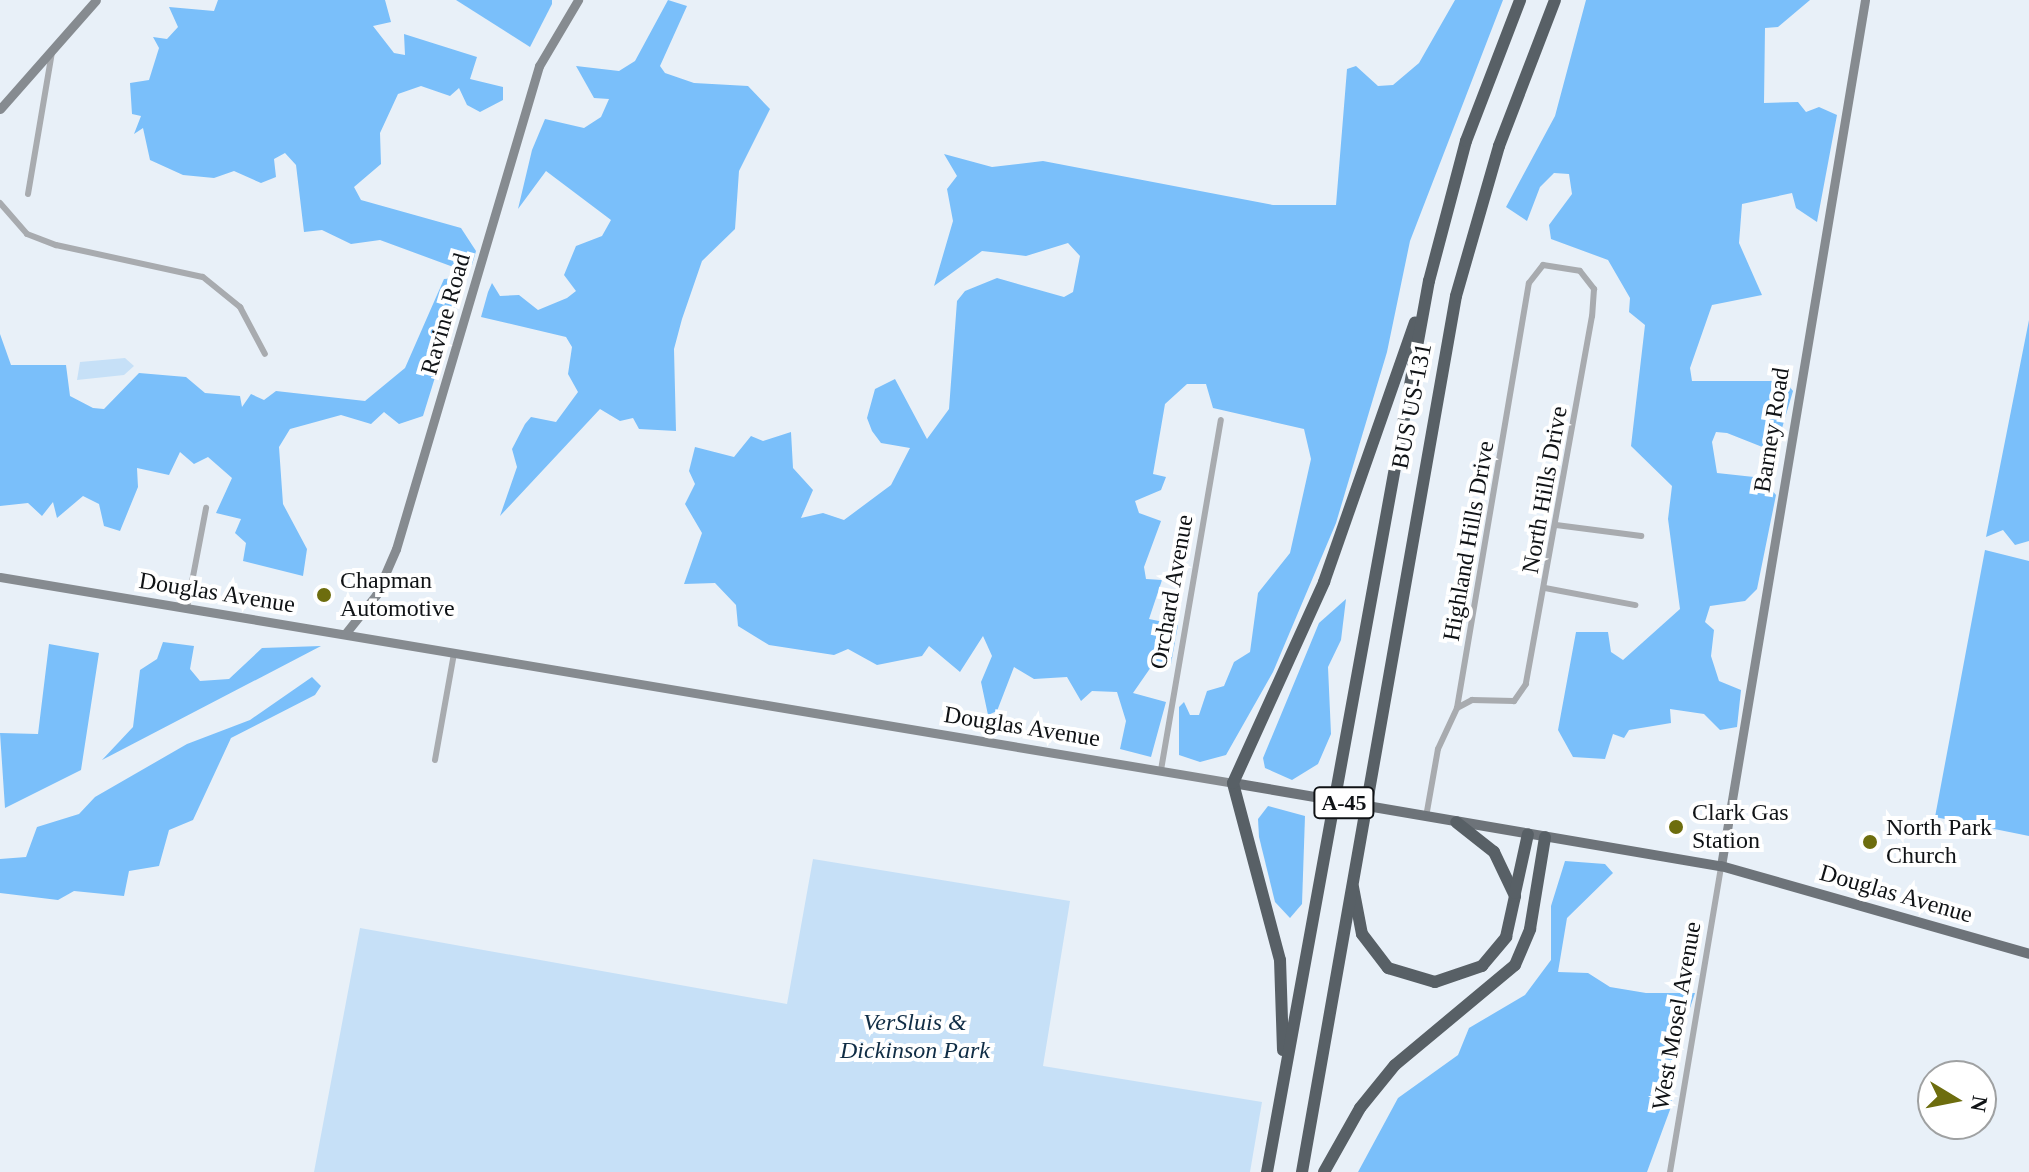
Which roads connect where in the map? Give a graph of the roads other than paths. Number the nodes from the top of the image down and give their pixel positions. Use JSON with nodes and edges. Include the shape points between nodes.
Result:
{"nodes":[{"id":1,"x":96,"y":0,"type":"edge"},
{"id":2,"x":578,"y":0,"type":"edge"},
{"id":3,"x":1520,"y":0,"type":"edge"},
{"id":4,"x":1555,"y":0,"type":"edge"},
{"id":5,"x":1865,"y":0,"type":"edge"},
{"id":6,"x":52,"y":52,"type":"junction"},
{"id":7,"x":5,"y":95,"type":"edge"},
{"id":8,"x":0,"y":109,"type":"edge"},
{"id":9,"x":28,"y":194,"type":"dead end"},
{"id":10,"x":0,"y":203,"type":"edge"},
{"id":11,"x":1536,"y":269,"type":"joint"},
{"id":12,"x":1429,"y":281,"type":"junction"},
{"id":13,"x":265,"y":354,"type":"dead end"},
{"id":14,"x":1221,"y":420,"type":"dead end"},
{"id":15,"x":206,"y":508,"type":"dead end"},
{"id":16,"x":1556,"y":525,"type":"junction"},
{"id":17,"x":1641,"y":536,"type":"dead end"},
{"id":18,"x":0,"y":577,"type":"edge"},
{"id":19,"x":1545,"y":588,"type":"junction"},
{"id":20,"x":1635,"y":605,"type":"dead end"},
{"id":21,"x":187,"y":608,"type":"junction"},
{"id":22,"x":345,"y":634,"type":"junction"},
{"id":23,"x":454,"y":653,"type":"junction"},
{"id":24,"x":1457,"y":708,"type":"junction"},
{"id":25,"x":435,"y":760,"type":"dead end"},
{"id":26,"x":1161,"y":770,"type":"junction"},
{"id":27,"x":1233,"y":783,"type":"junction"},
{"id":28,"x":1426,"y":817,"type":"junction"},
{"id":29,"x":1456,"y":822,"type":"junction"},
{"id":30,"x":1528,"y":834,"type":"junction"},
{"id":31,"x":1545,"y":837,"type":"junction"},
{"id":32,"x":1721,"y":866,"type":"junction"},
{"id":33,"x":1351,"y":877,"type":"junction"},
{"id":34,"x":1515,"y":896,"type":"junction"},
{"id":35,"x":2029,"y":954,"type":"edge"},
{"id":36,"x":1278,"y":1114,"type":"junction"},
{"id":37,"x":1267,"y":1172,"type":"edge"},
{"id":38,"x":1302,"y":1172,"type":"edge"},
{"id":39,"x":1324,"y":1172,"type":"edge"},
{"id":40,"x":1670,"y":1172,"type":"edge"}],
"edges":[{"from":1,"to":6,"type":"street"},
{"from":2,"to":22,"type":"street","name":"Ravine Road","via":[[539,66],[396,549],[376,595]]},
{"from":3,"to":12,"type":"highway","name":"BUS US-131","via":[[1466,141]]},
{"from":4,"to":33,"type":"highway","name":"BUS US-131","via":[[1499,146],[1456,296]]},
{"from":5,"to":32,"type":"street","name":"Barney Road"},
{"from":6,"to":7,"type":"street"},
{"from":6,"to":9,"type":"street"},
{"from":7,"to":8,"type":"street"},
{"from":10,"to":13,"type":"street","via":[[27,234],[56,245],[203,277],[240,307]]},
{"from":11,"to":16,"type":"street","name":"North Hills Drive","via":[[1580,271],[1595,294]]},
{"from":11,"to":24,"type":"street","name":"Highland Hills Drive"},
{"from":12,"to":27,"type":"highway","via":[[1335,552]]},
{"from":12,"to":36,"type":"highway","name":"BUS US-131"},
{"from":14,"to":26,"type":"street","name":"Orchard Avenue"},
{"from":15,"to":21,"type":"street"},
{"from":16,"to":17,"type":"street"},
{"from":16,"to":19,"type":"street","name":"North Hills Drive"},
{"from":18,"to":21,"type":"street","name":"Douglas Avenue"},
{"from":19,"to":20,"type":"street"},
{"from":19,"to":24,"type":"street","name":"North Hills Drive","via":[[1518,698],[1472,700]]},
{"from":21,"to":22,"type":"street","name":"Douglas Avenue"},
{"from":22,"to":23,"type":"street","name":"Douglas Avenue"},
{"from":23,"to":25,"type":"street"},
{"from":23,"to":26,"type":"street","name":"Douglas Avenue"},
{"from":24,"to":28,"type":"street","name":"Highland Hills Drive","via":[[1438,749]]},
{"from":26,"to":27,"type":"street","name":"Douglas Avenue"},
{"from":27,"to":28,"type":"main road","name":"Douglas Avenue","number":"A-45"},
{"from":27,"to":36,"type":"highway","via":[[1280,960]]},
{"from":28,"to":29,"type":"main road","name":"Douglas Avenue","number":"A-45"},
{"from":29,"to":30,"type":"main road","name":"Douglas Avenue","number":"A-45"},
{"from":29,"to":34,"type":"highway","via":[[1494,852]]},
{"from":30,"to":31,"type":"main road","name":"Douglas Avenue","number":"A-45"},
{"from":30,"to":34,"type":"highway"},
{"from":31,"to":32,"type":"main road","name":"Douglas Avenue","number":"A-45"},
{"from":31,"to":39,"type":"highway","via":[[1530,929],[1515,965],[1380,1082]]},
{"from":32,"to":35,"type":"main road","name":"Douglas Avenue","number":"A-45"},
{"from":32,"to":40,"type":"street","name":"West Mosel Avenue"},
{"from":33,"to":34,"type":"highway","via":[[1369,948],[1388,968],[1428,982],[1462,977],[1488,961],[1506,937]]},
{"from":33,"to":38,"type":"highway","name":"BUS US-131"},
{"from":36,"to":37,"type":"highway"}]}
